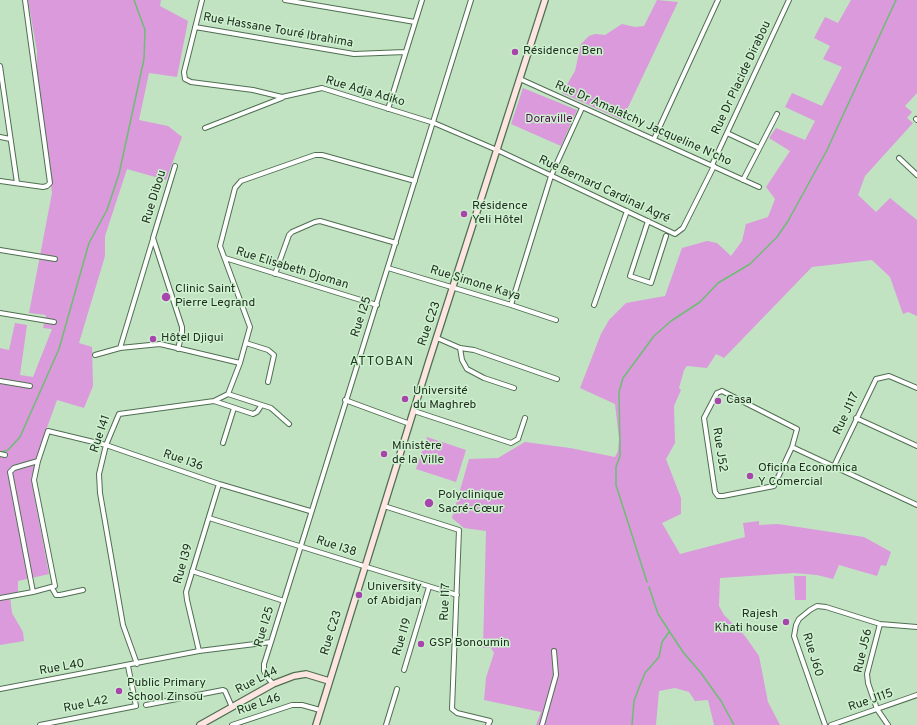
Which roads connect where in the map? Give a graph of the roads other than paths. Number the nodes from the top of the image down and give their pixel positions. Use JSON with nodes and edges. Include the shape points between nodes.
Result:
{"nodes":[{"id":1,"x":25,"y":0,"type":"edge"},
{"id":2,"x":202,"y":0,"type":"edge"},
{"id":3,"x":285,"y":0,"type":"edge"},
{"id":4,"x":422,"y":0,"type":"edge"},
{"id":5,"x":471,"y":0,"type":"edge"},
{"id":6,"x":545,"y":0,"type":"edge"},
{"id":7,"x":718,"y":0,"type":"edge"},
{"id":8,"x":789,"y":0,"type":"edge"},
{"id":9,"x":415,"y":22,"type":"junction"},
{"id":10,"x":195,"y":27,"type":"junction"},
{"id":11,"x":405,"y":52,"type":"junction"},
{"id":12,"x":0,"y":66,"type":"edge"},
{"id":13,"x":520,"y":79,"type":"junction"},
{"id":14,"x":2,"y":95,"type":"edge"},
{"id":15,"x":282,"y":98,"type":"junction"},
{"id":16,"x":582,"y":108,"type":"junction"},
{"id":17,"x":388,"y":109,"type":"junction"},
{"id":18,"x":777,"y":114,"type":"dead end"},
{"id":19,"x":434,"y":123,"type":"junction"},
{"id":20,"x":204,"y":128,"type":"dead end"},
{"id":21,"x":727,"y":133,"type":"junction"},
{"id":22,"x":0,"y":137,"type":"edge"},
{"id":23,"x":10,"y":139,"type":"junction"},
{"id":24,"x":654,"y":139,"type":"junction"},
{"id":25,"x":759,"y":148,"type":"junction"},
{"id":26,"x":497,"y":150,"type":"junction"},
{"id":27,"x":899,"y":158,"type":"dead end"},
{"id":28,"x":175,"y":166,"type":"dead end"},
{"id":29,"x":713,"y":166,"type":"junction"},
{"id":30,"x":917,"y":175,"type":"edge"},
{"id":31,"x":551,"y":176,"type":"junction"},
{"id":32,"x":743,"y":180,"type":"junction"},
{"id":33,"x":0,"y":181,"type":"edge"},
{"id":34,"x":415,"y":181,"type":"junction"},
{"id":35,"x":17,"y":183,"type":"junction"},
{"id":36,"x":759,"y":187,"type":"dead end"},
{"id":37,"x":627,"y":211,"type":"junction"},
{"id":38,"x":648,"y":221,"type":"junction"},
{"id":39,"x":666,"y":236,"type":"dead end"},
{"id":40,"x":153,"y":238,"type":"junction"},
{"id":41,"x":396,"y":243,"type":"junction"},
{"id":42,"x":0,"y":250,"type":"edge"},
{"id":43,"x":225,"y":258,"type":"junction"},
{"id":44,"x":54,"y":259,"type":"dead end"},
{"id":45,"x":388,"y":268,"type":"junction"},
{"id":46,"x":275,"y":274,"type":"junction"},
{"id":47,"x":454,"y":288,"type":"junction"},
{"id":48,"x":377,"y":305,"type":"junction"},
{"id":49,"x":511,"y":305,"type":"junction"},
{"id":50,"x":594,"y":305,"type":"dead end"},
{"id":51,"x":0,"y":314,"type":"edge"},
{"id":52,"x":556,"y":320,"type":"dead end"},
{"id":53,"x":54,"y":322,"type":"dead end"},
{"id":54,"x":437,"y":338,"type":"junction"},
{"id":55,"x":246,"y":343,"type":"junction"},
{"id":56,"x":120,"y":348,"type":"junction"},
{"id":57,"x":460,"y":348,"type":"junction"},
{"id":58,"x":178,"y":349,"type":"junction"},
{"id":59,"x":95,"y":355,"type":"dead end"},
{"id":60,"x":240,"y":363,"type":"junction"},
{"id":61,"x":557,"y":379,"type":"dead end"},
{"id":62,"x":0,"y":380,"type":"edge"},
{"id":63,"x":268,"y":382,"type":"dead end"},
{"id":64,"x":30,"y":386,"type":"dead end"},
{"id":65,"x":514,"y":388,"type":"dead end"},
{"id":66,"x":917,"y":388,"type":"edge"},
{"id":67,"x":228,"y":394,"type":"junction"},
{"id":68,"x":345,"y":400,"type":"junction"},
{"id":69,"x":214,"y":401,"type":"junction"},
{"id":70,"x":261,"y":406,"type":"junction"},
{"id":71,"x":234,"y":408,"type":"junction"},
{"id":72,"x":414,"y":411,"type":"junction"},
{"id":73,"x":525,"y":418,"type":"dead end"},
{"id":74,"x":856,"y":418,"type":"junction"},
{"id":75,"x":289,"y":424,"type":"dead end"},
{"id":76,"x":410,"y":424,"type":"junction"},
{"id":77,"x":223,"y":443,"type":"dead end"},
{"id":78,"x":106,"y":446,"type":"junction"},
{"id":79,"x":917,"y":446,"type":"edge"},
{"id":80,"x":792,"y":447,"type":"junction"},
{"id":81,"x":38,"y":461,"type":"junction"},
{"id":82,"x":834,"y":466,"type":"junction"},
{"id":83,"x":219,"y":484,"type":"junction"},
{"id":84,"x":917,"y":505,"type":"edge"},
{"id":85,"x":384,"y":506,"type":"junction"},
{"id":86,"x":310,"y":511,"type":"junction"},
{"id":87,"x":209,"y":518,"type":"junction"},
{"id":88,"x":300,"y":546,"type":"junction"},
{"id":89,"x":365,"y":566,"type":"junction"},
{"id":90,"x":192,"y":571,"type":"junction"},
{"id":91,"x":429,"y":587,"type":"junction"},
{"id":92,"x":52,"y":588,"type":"junction"},
{"id":93,"x":83,"y":590,"type":"dead end"},
{"id":94,"x":33,"y":592,"type":"junction"},
{"id":95,"x":456,"y":595,"type":"junction"},
{"id":96,"x":0,"y":598,"type":"edge"},
{"id":97,"x":284,"y":601,"type":"junction"},
{"id":98,"x":880,"y":624,"type":"junction"},
{"id":99,"x":917,"y":627,"type":"edge"},
{"id":100,"x":270,"y":642,"type":"junction"},
{"id":101,"x":199,"y":651,"type":"junction"},
{"id":102,"x":554,"y":651,"type":"dead end"},
{"id":103,"x":137,"y":664,"type":"junction"},
{"id":104,"x":128,"y":666,"type":"junction"},
{"id":105,"x":404,"y":670,"type":"dead end"},
{"id":106,"x":329,"y":681,"type":"junction"},
{"id":107,"x":274,"y":684,"type":"junction"},
{"id":108,"x":0,"y":689,"type":"edge"},
{"id":109,"x":397,"y":689,"type":"dead end"},
{"id":110,"x":917,"y":695,"type":"edge"},
{"id":111,"x":146,"y":705,"type":"dead end"},
{"id":112,"x":232,"y":707,"type":"junction"},
{"id":113,"x":877,"y":709,"type":"junction"},
{"id":114,"x":320,"y":710,"type":"junction"},
{"id":115,"x":40,"y":725,"type":"edge"},
{"id":116,"x":200,"y":725,"type":"edge"},
{"id":117,"x":232,"y":725,"type":"edge"},
{"id":118,"x":316,"y":725,"type":"edge"},
{"id":119,"x":386,"y":725,"type":"edge"},
{"id":120,"x":488,"y":725,"type":"edge"},
{"id":121,"x":542,"y":725,"type":"edge"},
{"id":122,"x":825,"y":725,"type":"edge"},
{"id":123,"x":831,"y":725,"type":"edge"},
{"id":124,"x":888,"y":725,"type":"edge"}],
"edges":[{"from":1,"to":35,"type":"street","via":[[50,183],[47,186]]},
{"from":2,"to":10,"type":"street","name":"Rue Adja Adiko"},
{"from":3,"to":9,"type":"street"},
{"from":4,"to":9,"type":"street"},
{"from":5,"to":19,"type":"street","name":"Rue I25"},
{"from":6,"to":13,"type":"street","name":"Rue C23"},
{"from":7,"to":24,"type":"street"},
{"from":8,"to":21,"type":"street","name":"Rue Dr Placide Dirabou"},
{"from":9,"to":11,"type":"street"},
{"from":10,"to":11,"type":"street","name":"Rue Hassane Touré Ibrahima","via":[[354,54]]},
{"from":10,"to":15,"type":"street","name":"Rue Adja Adiko","via":[[184,72],[185,79],[191,82],[253,90]]},
{"from":11,"to":17,"type":"street"},
{"from":12,"to":14,"type":"street"},
{"from":13,"to":16,"type":"street","name":"Rue Dr Amalatchy Jacqueline N'cho"},
{"from":13,"to":26,"type":"street","name":"Rue C23"},
{"from":14,"to":23,"type":"street"},
{"from":15,"to":17,"type":"street","name":"Rue Adja Adiko","via":[[322,88]]},
{"from":15,"to":20,"type":"street"},
{"from":16,"to":24,"type":"street","name":"Rue Dr Amalatchy Jacqueline N'cho"},
{"from":16,"to":31,"type":"street"},
{"from":17,"to":19,"type":"street","name":"Rue Adja Adiko"},
{"from":18,"to":25,"type":"street"},
{"from":19,"to":26,"type":"street","name":"Rue Adja Adiko"},
{"from":19,"to":34,"type":"street","name":"Rue I25"},
{"from":21,"to":25,"type":"street"},
{"from":21,"to":29,"type":"street","name":"Rue Dr Placide Dirabou"},
{"from":22,"to":23,"type":"street"},
{"from":23,"to":35,"type":"street"},
{"from":24,"to":29,"type":"street","name":"Rue Dr Amalatchy Jacqueline N'cho"},
{"from":25,"to":32,"type":"street"},
{"from":26,"to":31,"type":"street","name":"Rue Bernard Cardinal Agré"},
{"from":26,"to":47,"type":"street","name":"Rue C23"},
{"from":27,"to":30,"type":"street"},
{"from":28,"to":40,"type":"street","name":"Rue Dibou"},
{"from":29,"to":32,"type":"street","name":"Rue Dr Amalatchy Jacqueline N'cho"},
{"from":29,"to":38,"type":"street","name":"Rue Bernard Cardinal Agré","via":[[679,232],[675,234]]},
{"from":31,"to":37,"type":"street","name":"Rue Bernard Cardinal Agré"},
{"from":31,"to":49,"type":"street"},
{"from":32,"to":36,"type":"street","name":"Rue Dr Amalatchy Jacqueline N'cho"},
{"from":33,"to":35,"type":"street"},
{"from":34,"to":41,"type":"street","name":"Rue I25"},
{"from":34,"to":43,"type":"street","via":[[322,155],[241,181],[236,188],[220,246]]},
{"from":37,"to":38,"type":"street","name":"Rue Bernard Cardinal Agré"},
{"from":37,"to":50,"type":"street"},
{"from":38,"to":39,"type":"street","via":[[630,276],[651,283]]},
{"from":40,"to":56,"type":"street"},
{"from":40,"to":58,"type":"street","name":"Rue Dibou","via":[[182,327]]},
{"from":41,"to":45,"type":"street","name":"Rue I25"},
{"from":41,"to":46,"type":"street","via":[[320,221],[315,222],[289,235]]},
{"from":42,"to":44,"type":"street"},
{"from":43,"to":46,"type":"street","name":"Rue Elisabeth Djoman"},
{"from":43,"to":55,"type":"street","via":[[250,327]]},
{"from":45,"to":47,"type":"street","name":"Rue Simone Kaya"},
{"from":45,"to":48,"type":"street","name":"Rue I25"},
{"from":46,"to":48,"type":"street","name":"Rue Elisabeth Djoman"},
{"from":47,"to":49,"type":"street","name":"Rue Simone Kaya"},
{"from":47,"to":54,"type":"street","name":"Rue C23"},
{"from":48,"to":68,"type":"street","name":"Rue I25"},
{"from":49,"to":52,"type":"street","name":"Rue Simone Kaya"},
{"from":51,"to":53,"type":"street"},
{"from":54,"to":57,"type":"street"},
{"from":54,"to":72,"type":"street","name":"Rue C23"},
{"from":55,"to":60,"type":"street"},
{"from":55,"to":63,"type":"street","via":[[268,350],[274,355]]},
{"from":56,"to":58,"type":"street","via":[[160,344]]},
{"from":56,"to":59,"type":"street"},
{"from":57,"to":61,"type":"street","via":[[474,350]]},
{"from":57,"to":65,"type":"street","via":[[467,369]]},
{"from":58,"to":60,"type":"street"},
{"from":60,"to":67,"type":"street"},
{"from":62,"to":64,"type":"street"},
{"from":66,"to":74,"type":"street","name":"Rue J117","via":[[895,377],[878,377]]},
{"from":67,"to":69,"type":"street","name":"Rue I41"},
{"from":67,"to":70,"type":"street"},
{"from":68,"to":76,"type":"street"},
{"from":68,"to":86,"type":"street","name":"Rue I25"},
{"from":69,"to":71,"type":"street"},
{"from":69,"to":78,"type":"street","name":"Rue I41","via":[[119,414]]},
{"from":70,"to":71,"type":"street","via":[[253,414]]},
{"from":70,"to":75,"type":"street","via":[[271,408]]},
{"from":71,"to":77,"type":"street"},
{"from":72,"to":73,"type":"street","via":[[511,443],[518,440]]},
{"from":72,"to":76,"type":"street","name":"Rue C23"},
{"from":74,"to":79,"type":"street"},
{"from":74,"to":82,"type":"street","name":"Rue J117"},
{"from":76,"to":85,"type":"street","name":"Rue C23"},
{"from":78,"to":81,"type":"street","name":"Rue I36","via":[[48,431]]},
{"from":78,"to":83,"type":"street","name":"Rue I36"},
{"from":78,"to":103,"type":"street","name":"Rue I41","via":[[99,484],[123,625]]},
{"from":80,"to":80,"type":"street","name":"Rue J52","via":[[775,485],[718,496],[715,492],[705,417],[717,393],[722,391],[796,428],[797,433]]},
{"from":80,"to":82,"type":"street"},
{"from":81,"to":92,"type":"street","via":[[34,480],[55,583]]},
{"from":81,"to":94,"type":"street","via":[[14,468],[10,472]]},
{"from":82,"to":84,"type":"street"},
{"from":83,"to":86,"type":"street","name":"Rue I36"},
{"from":83,"to":87,"type":"street","name":"Rue I39"},
{"from":85,"to":89,"type":"street","name":"Rue C23"},
{"from":85,"to":95,"type":"street","name":"Rue I17","via":[[459,530]]},
{"from":86,"to":88,"type":"street","name":"Rue I25"},
{"from":87,"to":88,"type":"street","name":"Rue I38"},
{"from":87,"to":90,"type":"street","name":"Rue I39"},
{"from":88,"to":89,"type":"street","name":"Rue I38"},
{"from":88,"to":97,"type":"street","name":"Rue I25"},
{"from":89,"to":91,"type":"street","name":"Rue I38"},
{"from":89,"to":106,"type":"street","name":"Rue C23"},
{"from":90,"to":97,"type":"street"},
{"from":90,"to":101,"type":"street","name":"Rue I39","via":[[186,592]]},
{"from":91,"to":95,"type":"street","name":"Rue I38"},
{"from":91,"to":105,"type":"street","name":"Rue I19"},
{"from":92,"to":93,"type":"street","via":[[56,595],[60,596]]},
{"from":92,"to":94,"type":"street"},
{"from":94,"to":96,"type":"street"},
{"from":95,"to":120,"type":"street","name":"Rue I17","via":[[452,709],[457,713],[490,721]]},
{"from":97,"to":100,"type":"street","name":"Rue I25"},
{"from":98,"to":99,"type":"street","name":"Rue J60"},
{"from":98,"to":113,"type":"street","name":"Rue J56","via":[[867,674],[869,690]]},
{"from":98,"to":122,"type":"street","name":"Rue J60","via":[[835,609],[817,606],[805,613],[796,625],[796,643]]},
{"from":100,"to":101,"type":"street","name":"Rue L40"},
{"from":100,"to":107,"type":"street","name":"Rue I25","via":[[264,671]]},
{"from":101,"to":103,"type":"street","name":"Rue L40"},
{"from":102,"to":121,"type":"street","via":[[556,675]]},
{"from":103,"to":104,"type":"street","name":"Rue L40"},
{"from":104,"to":108,"type":"street","name":"Rue L40"},
{"from":104,"to":115,"type":"street","name":"Rue L42","via":[[136,706]]},
{"from":106,"to":107,"type":"street","name":"Rue L44","via":[[306,674]]},
{"from":106,"to":114,"type":"street","name":"Rue C23"},
{"from":107,"to":112,"type":"street","name":"Rue L44"},
{"from":109,"to":119,"type":"street"},
{"from":110,"to":113,"type":"street","name":"Rue J115"},
{"from":111,"to":112,"type":"street","via":[[223,690]]},
{"from":112,"to":116,"type":"street","name":"Rue L44"},
{"from":113,"to":123,"type":"street","name":"Rue J115"},
{"from":113,"to":124,"type":"street","name":"Rue J56"},
{"from":114,"to":117,"type":"street","name":"Rue L46","via":[[292,705]]},
{"from":114,"to":118,"type":"street","name":"Rue C23"}]}
